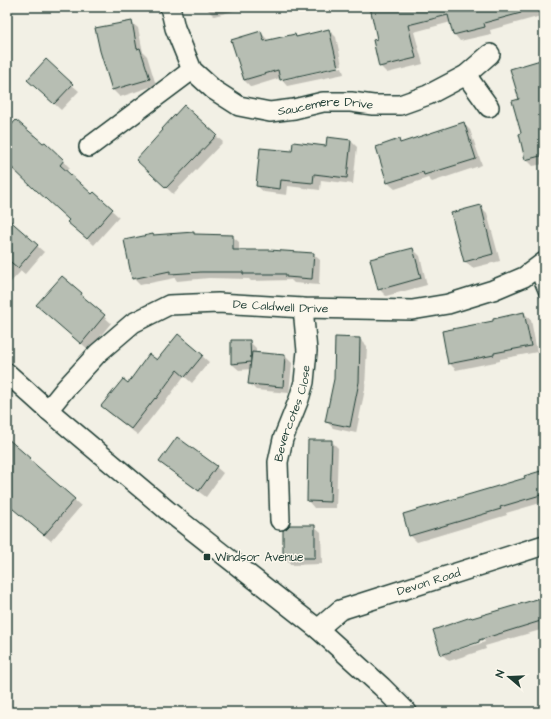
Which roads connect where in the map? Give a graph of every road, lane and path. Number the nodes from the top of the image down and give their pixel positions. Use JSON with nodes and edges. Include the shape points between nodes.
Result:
{"nodes":[{"id":1,"x":170,"y":7,"type":"edge"},
{"id":2,"x":490,"y":54,"type":"dead end"},
{"id":3,"x":192,"y":70,"type":"junction"},
{"id":4,"x":466,"y":75,"type":"junction"},
{"id":5,"x":489,"y":107,"type":"dead end"},
{"id":6,"x":89,"y":147,"type":"dead end"},
{"id":7,"x":539,"y":265,"type":"edge"},
{"id":8,"x":544,"y":293,"type":"edge"},
{"id":9,"x":303,"y":308,"type":"junction"},
{"id":10,"x":7,"y":373,"type":"edge"},
{"id":11,"x":48,"y":410,"type":"junction"},
{"id":12,"x":280,"y":520,"type":"dead end"},
{"id":13,"x":544,"y":545,"type":"edge"},
{"id":14,"x":318,"y":629,"type":"junction"},
{"id":15,"x":407,"y":712,"type":"edge"}],
"edges":[{"from":1,"to":3,"type":"street","name":"Saucemere Drive","via":[[175,28]]},
{"from":2,"to":4,"type":"street","name":"Saucemere Drive"},
{"from":3,"to":4,"type":"street","name":"Saucemere Drive","via":[[214,90],[239,106],[270,112],[323,102],[400,105],[428,95]]},
{"from":3,"to":6,"type":"street"},
{"from":4,"to":5,"type":"street"},
{"from":7,"to":8,"type":"lane"},
{"from":7,"to":9,"type":"street","name":"De Caldwell Drive","via":[[524,277],[448,304],[412,310]]},
{"from":9,"to":11,"type":"street","name":"De Caldwell Drive","via":[[218,303],[169,305],[133,323],[98,353]]},
{"from":9,"to":12,"type":"street","name":"Bevercotes Close","via":[[307,351],[304,382],[283,439],[278,462]]},
{"from":10,"to":11,"type":"street"},
{"from":11,"to":14,"type":"street","via":[[168,511]]},
{"from":13,"to":14,"type":"street","name":"Devon Road","via":[[340,610]]},
{"from":14,"to":15,"type":"street"}]}
